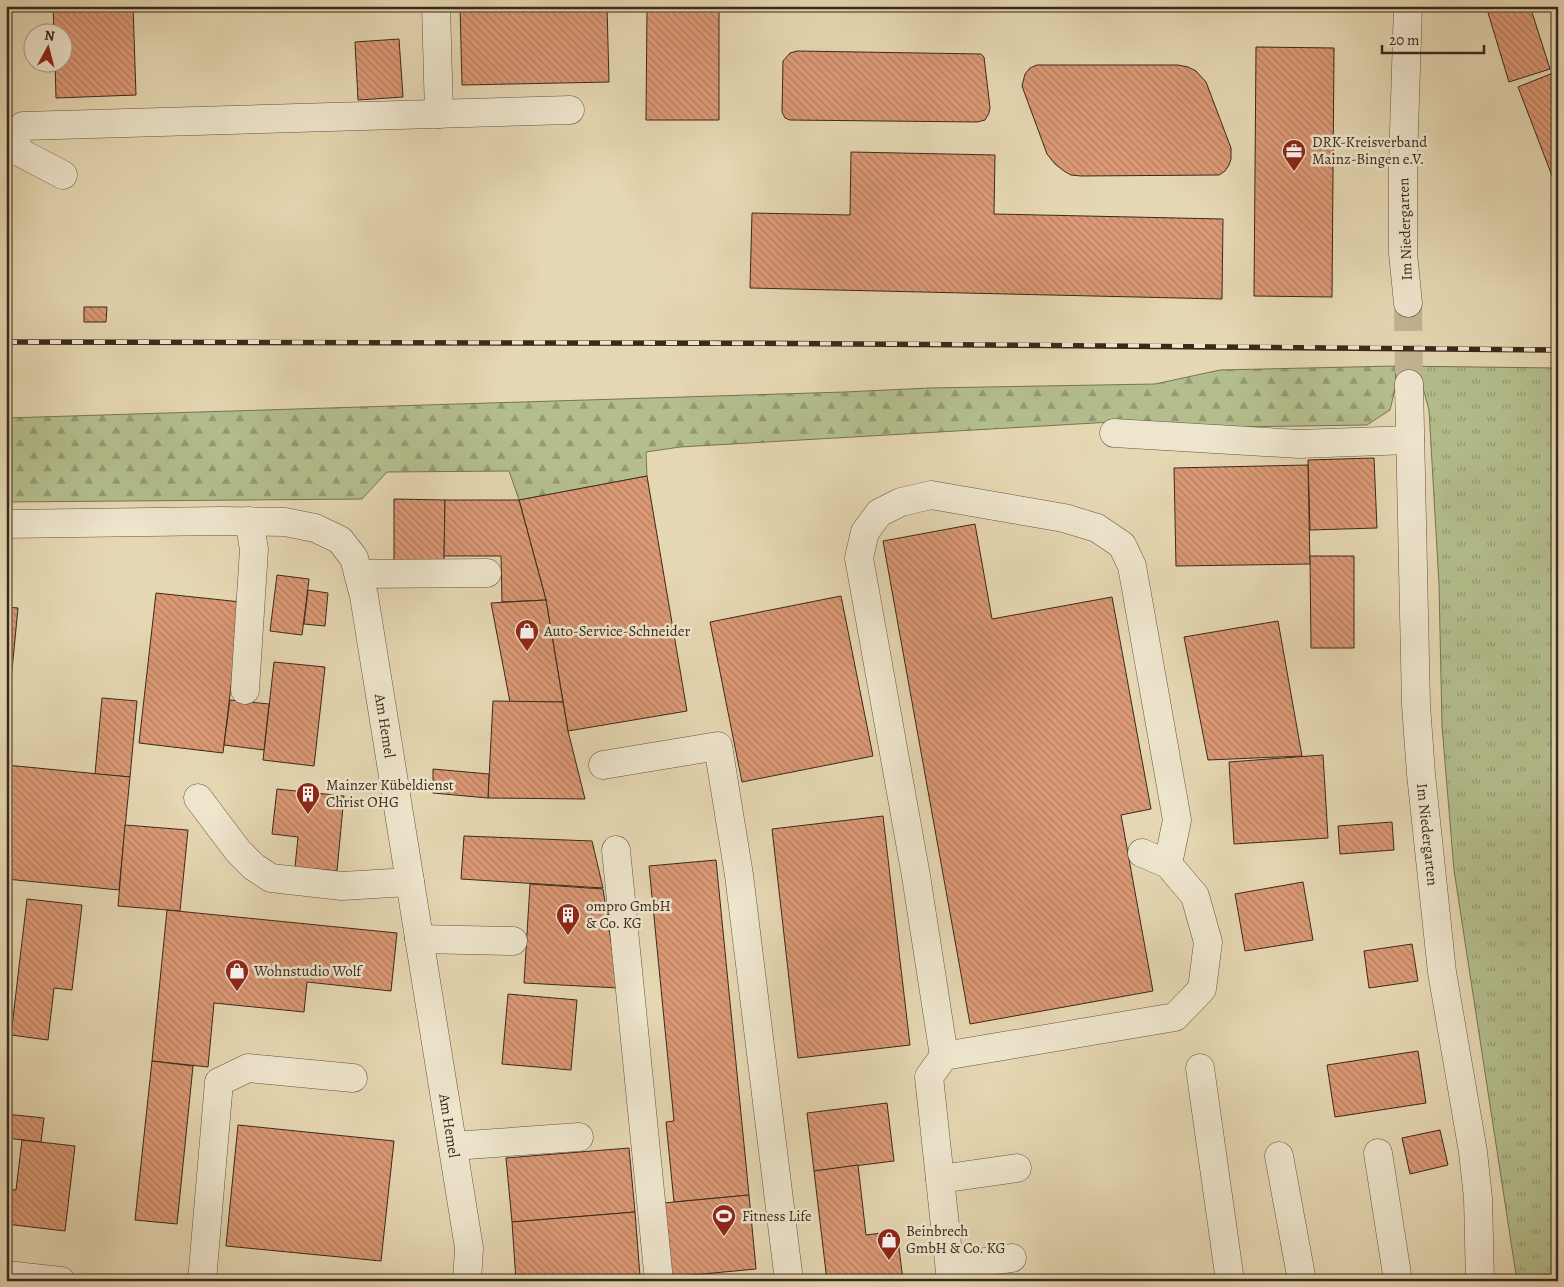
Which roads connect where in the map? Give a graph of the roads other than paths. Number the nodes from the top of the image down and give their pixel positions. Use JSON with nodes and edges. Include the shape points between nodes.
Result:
{"nodes":[{"id":1,"x":436,"y":6,"type":"edge"},
{"id":2,"x":1408,"y":6,"type":"edge"},
{"id":3,"x":570,"y":110,"type":"dead end"},
{"id":4,"x":439,"y":114,"type":"junction"},
{"id":5,"x":9,"y":146,"type":"edge"},
{"id":6,"x":63,"y":175,"type":"dead end"},
{"id":7,"x":1408,"y":303,"type":"tunnel mouth"},
{"id":8,"x":1409,"y":384,"type":"tunnel mouth"},
{"id":9,"x":1114,"y":433,"type":"dead end"},
{"id":10,"x":1410,"y":440,"type":"junction"},
{"id":11,"x":249,"y":521,"type":"junction"},
{"id":12,"x":6,"y":524,"type":"edge"},
{"id":13,"x":487,"y":573,"type":"dead end"},
{"id":14,"x":359,"y":574,"type":"junction"},
{"id":15,"x":245,"y":690,"type":"dead end"},
{"id":16,"x":603,"y":765,"type":"dead end"},
{"id":17,"x":198,"y":798,"type":"dead end"},
{"id":18,"x":616,"y":850,"type":"dead end"},
{"id":19,"x":1142,"y":853,"type":"dead end"},
{"id":20,"x":1168,"y":864,"type":"junction"},
{"id":21,"x":410,"y":882,"type":"junction"},
{"id":22,"x":419,"y":939,"type":"junction"},
{"id":23,"x":513,"y":941,"type":"dead end"},
{"id":24,"x":944,"y":1056,"type":"junction"},
{"id":25,"x":1200,"y":1068,"type":"dead end"},
{"id":26,"x":353,"y":1078,"type":"dead end"},
{"id":27,"x":579,"y":1137,"type":"dead end"},
{"id":28,"x":453,"y":1146,"type":"junction"},
{"id":29,"x":1378,"y":1153,"type":"dead end"},
{"id":30,"x":1279,"y":1156,"type":"dead end"},
{"id":31,"x":1016,"y":1168,"type":"dead end"},
{"id":32,"x":940,"y":1179,"type":"junction"},
{"id":33,"x":1012,"y":1258,"type":"dead end"},
{"id":34,"x":950,"y":1274,"type":"edge"},
{"id":35,"x":6,"y":1275,"type":"edge"},
{"id":36,"x":61,"y":1281,"type":"edge"},
{"id":37,"x":202,"y":1281,"type":"edge"},
{"id":38,"x":467,"y":1281,"type":"edge"},
{"id":39,"x":659,"y":1281,"type":"edge"},
{"id":40,"x":789,"y":1281,"type":"edge"},
{"id":41,"x":1230,"y":1281,"type":"edge"},
{"id":42,"x":1302,"y":1281,"type":"edge"},
{"id":43,"x":1398,"y":1281,"type":"edge"},
{"id":44,"x":1480,"y":1281,"type":"edge"}],
"edges":[{"from":1,"to":4,"type":"street"},
{"from":2,"to":7,"type":"street","name":"Im Niedergarten","via":[[1403,162],[1403,253]]},
{"from":3,"to":4,"type":"street"},
{"from":4,"to":5,"type":"street","via":[[22,126]]},
{"from":5,"to":6,"type":"street"},
{"from":8,"to":10,"type":"street","name":"Im Niedergarten"},
{"from":9,"to":10,"type":"street","via":[[1299,444]]},
{"from":10,"to":44,"type":"street","name":"Im Niedergarten","via":[[1416,705],[1421,774],[1442,972],[1473,1152],[1478,1198]]},
{"from":11,"to":12,"type":"street","name":"Am Hemel"},
{"from":11,"to":14,"type":"street","name":"Am Hemel","via":[[285,522],[315,528],[340,540],[354,558]]},
{"from":11,"to":15,"type":"street","via":[[254,549]]},
{"from":13,"to":14,"type":"street"},
{"from":14,"to":21,"type":"street","name":"Am Hemel"},
{"from":16,"to":40,"type":"street","via":[[718,746],[739,874]]},
{"from":17,"to":21,"type":"street","via":[[238,851],[271,878],[342,886]]},
{"from":18,"to":39,"type":"street"},
{"from":19,"to":20,"type":"street"},
{"from":20,"to":24,"type":"street","via":[[1195,896],[1208,942],[1202,989],[1175,1017]]},
{"from":20,"to":24,"type":"street","via":[[1177,820],[1132,566],[1122,545],[1097,528],[1064,518],[931,495],[901,502],[879,513],[865,532],[859,558],[916,876]]},
{"from":21,"to":22,"type":"street","name":"Am Hemel"},
{"from":22,"to":23,"type":"street"},
{"from":22,"to":28,"type":"street","name":"Am Hemel"},
{"from":24,"to":32,"type":"street","via":[[929,1077]]},
{"from":25,"to":41,"type":"street"},
{"from":26,"to":37,"type":"street","via":[[248,1068],[219,1082]]},
{"from":27,"to":28,"type":"street"},
{"from":28,"to":38,"type":"street","name":"Am Hemel","via":[[470,1248]]},
{"from":29,"to":43,"type":"street"},
{"from":30,"to":42,"type":"street"},
{"from":31,"to":32,"type":"street"},
{"from":32,"to":34,"type":"street"},
{"from":33,"to":34,"type":"street"},
{"from":35,"to":36,"type":"street"}]}
